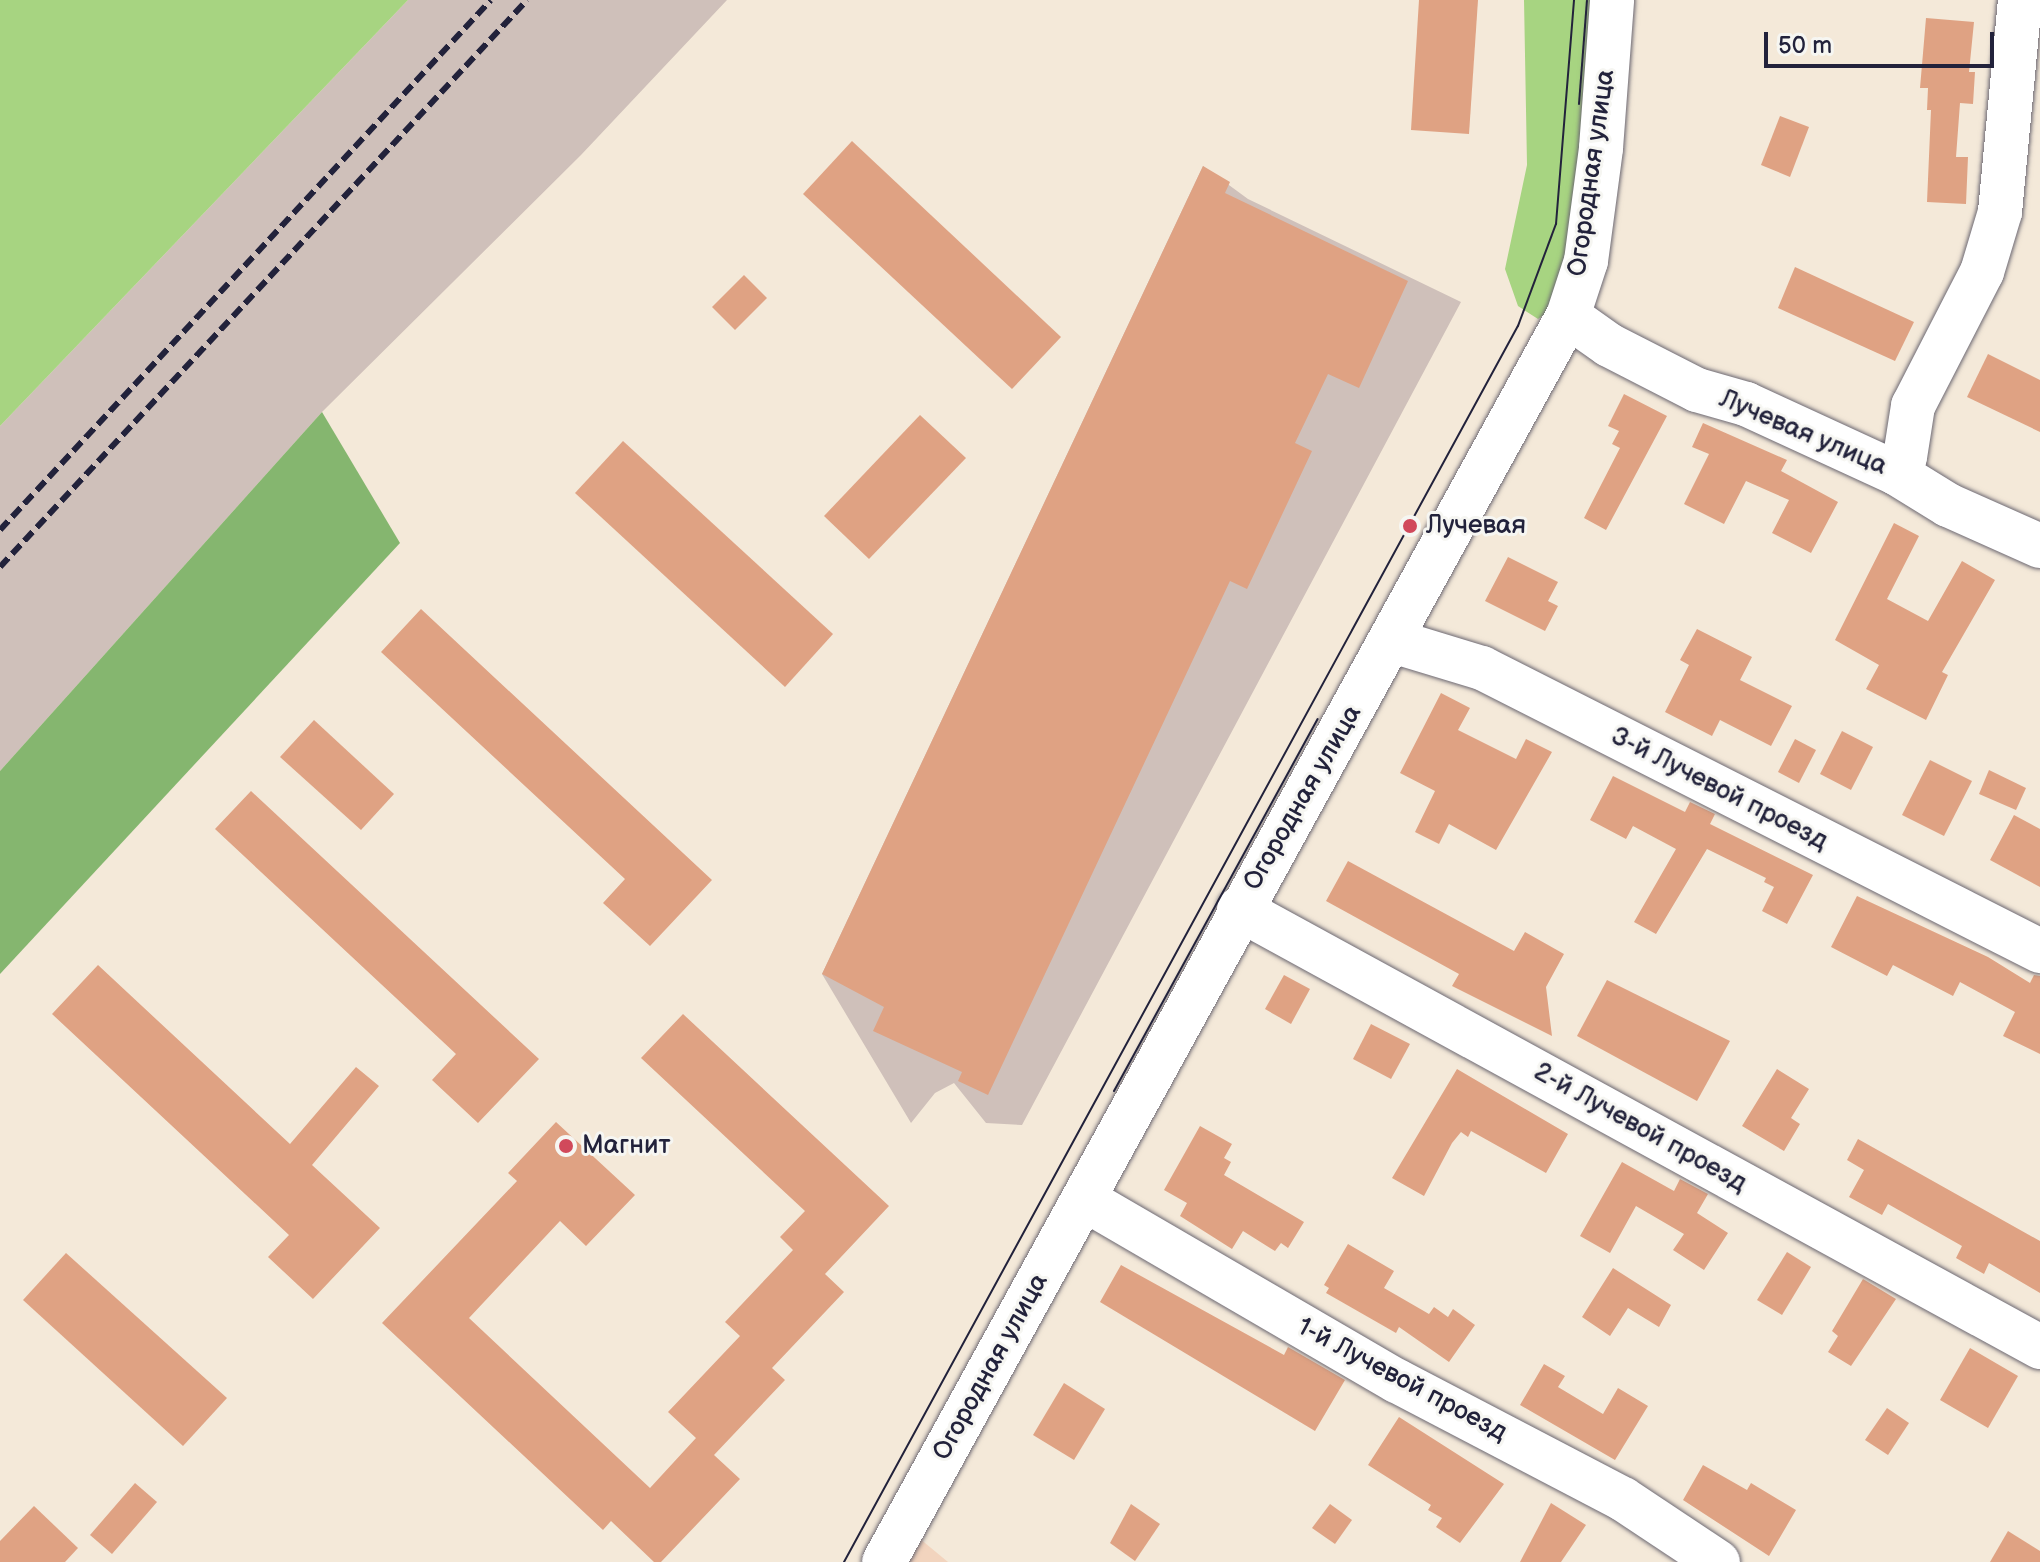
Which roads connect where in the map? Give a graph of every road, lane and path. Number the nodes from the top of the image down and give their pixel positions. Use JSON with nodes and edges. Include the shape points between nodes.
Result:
{"nodes":[{"id":1,"x":1612,"y":0,"type":"edge"},
{"id":2,"x":2020,"y":0,"type":"edge"},
{"id":3,"x":1568,"y":316,"type":"junction"},
{"id":4,"x":1896,"y":473,"type":"junction"},
{"id":5,"x":2040,"y":546,"type":"edge"},
{"id":6,"x":1393,"y":641,"type":"junction"},
{"id":7,"x":1239,"y":909,"type":"junction"},
{"id":8,"x":2040,"y":951,"type":"edge"},
{"id":9,"x":1084,"y":1199,"type":"junction"},
{"id":10,"x":2040,"y":1347,"type":"edge"},
{"id":11,"x":884,"y":1562,"type":"edge"},
{"id":12,"x":1718,"y":1562,"type":"edge"}],
"edges":[{"from":1,"to":3,"type":"street","name":"Огородная улица","via":[[1586,261]]},
{"from":2,"to":4,"type":"street","via":[[2000,212],[1982,272],[1913,406],[1905,457]]},
{"from":3,"to":4,"type":"street","name":"Лучевая улица","via":[[1609,345],[1697,390],[1746,404]]},
{"from":3,"to":6,"type":"street","name":"Огородная улица"},
{"from":4,"to":5,"type":"street","name":"Лучевая улица","via":[[1948,505]]},
{"from":6,"to":7,"type":"street","name":"Огородная улица"},
{"from":6,"to":8,"type":"street","name":"3-й Лучевой проезд","via":[[1482,668]]},
{"from":7,"to":9,"type":"street","name":"Огородная улица"},
{"from":7,"to":10,"type":"street","name":"2-й Лучевой проезд"},
{"from":9,"to":11,"type":"street","name":"Огородная улица"},
{"from":9,"to":12,"type":"street","name":"1-й Лучевой проезд","via":[[1397,1381],[1623,1499]]}]}
